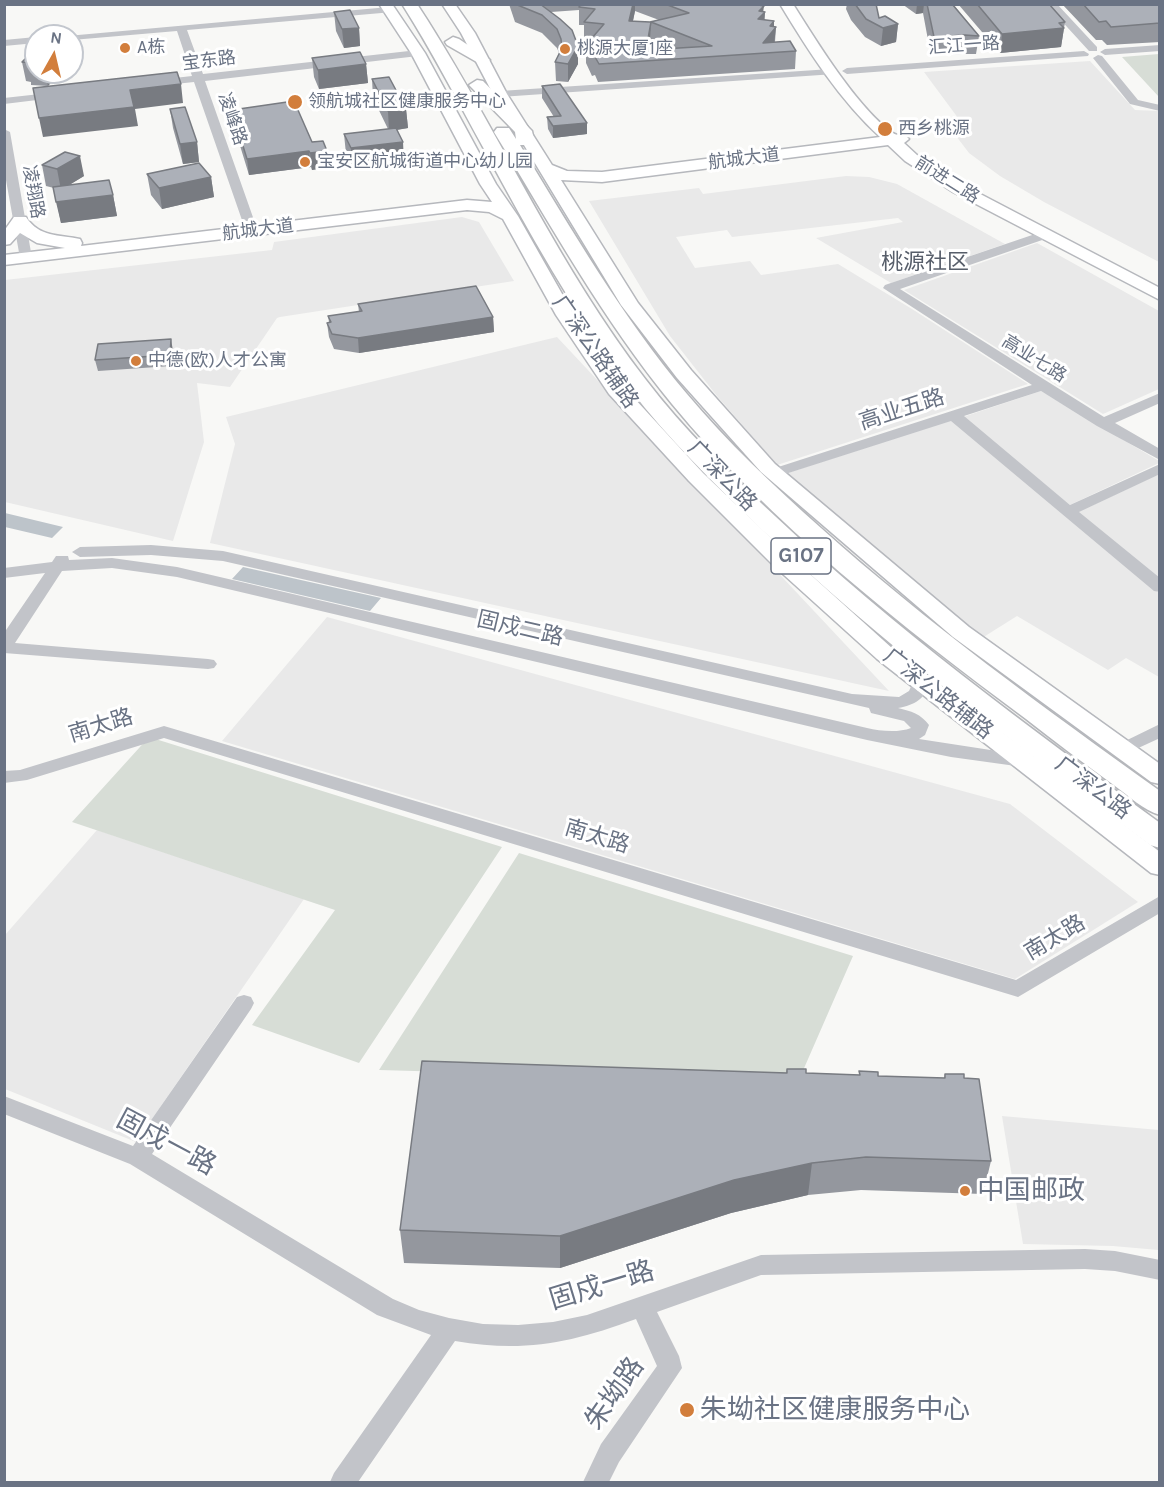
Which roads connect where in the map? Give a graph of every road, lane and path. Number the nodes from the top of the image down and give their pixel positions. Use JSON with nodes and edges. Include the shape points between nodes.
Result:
{"nodes":[{"id":1,"x":409,"y":4,"type":"edge"},
{"id":2,"x":448,"y":4,"type":"edge"},
{"id":3,"x":786,"y":4,"type":"edge"},
{"id":4,"x":802,"y":4,"type":"edge"},
{"id":5,"x":1050,"y":4,"type":"edge"},
{"id":6,"x":387,"y":7,"type":"edge"},
{"id":7,"x":423,"y":12,"type":"edge"},
{"id":8,"x":181,"y":28,"type":"junction"},
{"id":9,"x":84,"y":36,"type":"edge"},
{"id":10,"x":24,"y":41,"type":"edge"},
{"id":11,"x":453,"y":42,"type":"junction"},
{"id":12,"x":4,"y":43,"type":"edge"},
{"id":13,"x":1160,"y":48,"type":"edge"},
{"id":14,"x":418,"y":53,"type":"junction"},
{"id":15,"x":1095,"y":53,"type":"junction"},
{"id":16,"x":482,"y":60,"type":"junction"},
{"id":17,"x":839,"y":71,"type":"junction"},
{"id":18,"x":199,"y":79,"type":"junction"},
{"id":19,"x":141,"y":85,"type":"edge"},
{"id":20,"x":477,"y":85,"type":"junction"},
{"id":21,"x":73,"y":93,"type":"edge"},
{"id":22,"x":500,"y":94,"type":"junction"},
{"id":23,"x":4,"y":101,"type":"edge"},
{"id":24,"x":1160,"y":108,"type":"edge"},
{"id":25,"x":861,"y":111,"type":"junction"},
{"id":26,"x":478,"y":123,"type":"junction"},
{"id":27,"x":523,"y":131,"type":"junction"},
{"id":28,"x":4,"y":132,"type":"edge"},
{"id":29,"x":901,"y":142,"type":"junction"},
{"id":30,"x":470,"y":150,"type":"junction"},
{"id":31,"x":832,"y":151,"type":"junction"},
{"id":32,"x":923,"y":167,"type":"junction"},
{"id":33,"x":541,"y":176,"type":"junction"},
{"id":34,"x":488,"y":184,"type":"junction"},
{"id":35,"x":570,"y":204,"type":"junction"},
{"id":36,"x":400,"y":208,"type":"junction"},
{"id":37,"x":510,"y":216,"type":"junction"},
{"id":38,"x":20,"y":221,"type":"junction"},
{"id":39,"x":249,"y":222,"type":"junction"},
{"id":40,"x":1044,"y":235,"type":"junction"},
{"id":41,"x":4,"y":240,"type":"edge"},
{"id":42,"x":88,"y":242,"type":"junction"},
{"id":43,"x":4,"y":252,"type":"edge"},
{"id":44,"x":26,"y":254,"type":"junction"},
{"id":45,"x":4,"y":260,"type":"edge"},
{"id":46,"x":1160,"y":281,"type":"edge"},
{"id":47,"x":1160,"y":295,"type":"edge"},
{"id":48,"x":584,"y":342,"type":"junction"},
{"id":49,"x":622,"y":362,"type":"junction"},
{"id":50,"x":684,"y":374,"type":"junction"},
{"id":51,"x":1043,"y":386,"type":"junction"},
{"id":52,"x":1160,"y":397,"type":"edge"},
{"id":53,"x":680,"y":399,"type":"junction"},
{"id":54,"x":953,"y":415,"type":"junction"},
{"id":55,"x":1102,"y":423,"type":"junction"},
{"id":56,"x":1160,"y":456,"type":"edge"},
{"id":57,"x":1160,"y":468,"type":"edge"},
{"id":58,"x":774,"y":473,"type":"junction"},
{"id":59,"x":1069,"y":511,"type":"junction"},
{"id":60,"x":192,"y":552,"type":"junction"},
{"id":61,"x":62,"y":560,"type":"junction"},
{"id":62,"x":4,"y":562,"type":"edge"},
{"id":63,"x":177,"y":572,"type":"junction"},
{"id":64,"x":4,"y":573,"type":"edge"},
{"id":65,"x":1160,"y":587,"type":"edge"},
{"id":66,"x":4,"y":647,"type":"edge"},
{"id":67,"x":208,"y":664,"type":"dead end"},
{"id":68,"x":921,"y":682,"type":"junction"},
{"id":69,"x":789,"y":686,"type":"junction"},
{"id":70,"x":780,"y":713,"type":"junction"},
{"id":71,"x":1160,"y":730,"type":"edge"},
{"id":72,"x":1121,"y":750,"type":"junction"},
{"id":73,"x":1023,"y":761,"type":"junction"},
{"id":74,"x":1160,"y":776,"type":"edge"},
{"id":75,"x":4,"y":777,"type":"edge"},
{"id":76,"x":1160,"y":806,"type":"edge"},
{"id":77,"x":1160,"y":838,"type":"edge"},
{"id":78,"x":1160,"y":866,"type":"edge"},
{"id":79,"x":1160,"y":903,"type":"edge"},
{"id":80,"x":244,"y":1003,"type":"dead end"},
{"id":81,"x":4,"y":1105,"type":"edge"},
{"id":82,"x":138,"y":1157,"type":"junction"},
{"id":83,"x":1160,"y":1270,"type":"edge"},
{"id":84,"x":642,"y":1307,"type":"junction"},
{"id":85,"x":449,"y":1329,"type":"junction"},
{"id":86,"x":343,"y":1482,"type":"edge"},
{"id":87,"x":596,"y":1482,"type":"edge"}],
"edges":[{"from":1,"to":7,"type":"highway","name":"广深公路","number":"G107"},
{"from":2,"to":16,"type":"main road"},
{"from":3,"to":17,"type":"main road","name":"前进二路"},
{"from":4,"to":17,"type":"main road","name":"前进二路"},
{"from":5,"to":15,"type":"street"},
{"from":6,"to":7,"type":"highway"},
{"from":6,"to":8,"type":"street"},
{"from":6,"to":14,"type":"main road","name":"广深公路辅路"},
{"from":7,"to":11,"type":"highway","name":"广深公路","number":"G107"},
{"from":7,"to":26,"type":"highway","name":"广深公路","number":"G107"},
{"from":8,"to":9,"type":"street"},
{"from":8,"to":18,"type":"street","name":"凌峰路"},
{"from":10,"to":12,"type":"street"},
{"from":11,"to":16,"type":"highway"},
{"from":11,"to":20,"type":"highway","name":"广深公路","number":"G107"},
{"from":13,"to":15,"type":"street","name":"汇江一路"},
{"from":14,"to":18,"type":"street","name":"宝东路"},
{"from":14,"to":30,"type":"main road","name":"广深公路辅路"},
{"from":15,"to":17,"type":"street","name":"汇江一路"},
{"from":15,"to":24,"type":"street","via":[[1134,102]]},
{"from":16,"to":22,"type":"main road"},
{"from":17,"to":22,"type":"street","name":"汇江一路"},
{"from":17,"to":25,"type":"main road","name":"前进二路"},
{"from":17,"to":29,"type":"main road","name":"前进二路"},
{"from":18,"to":19,"type":"street","name":"宝东路"},
{"from":18,"to":39,"type":"street","name":"凌峰路"},
{"from":20,"to":27,"type":"highway"},
{"from":20,"to":33,"type":"highway","name":"广深公路","number":"G107"},
{"from":21,"to":23,"type":"street"},
{"from":22,"to":27,"type":"main road"},
{"from":25,"to":29,"type":"main road","name":"前进二路"},
{"from":25,"to":31,"type":"main road","via":[[866,125],[860,135]]},
{"from":26,"to":30,"type":"highway"},
{"from":26,"to":49,"type":"highway","name":"广深公路","number":"G107","via":[[586,310]]},
{"from":27,"to":33,"type":"highway"},
{"from":28,"to":38,"type":"street","name":"凌翔路"},
{"from":29,"to":31,"type":"main road","name":"航城大道"},
{"from":29,"to":32,"type":"main road","name":"前进二路"},
{"from":29,"to":46,"type":"main road","name":"前进二路"},
{"from":30,"to":34,"type":"main road","name":"广深公路辅路"},
{"from":31,"to":32,"type":"main road","via":[[887,156]]},
{"from":31,"to":33,"type":"main road","name":"航城大道","via":[[602,177]]},
{"from":31,"to":35,"type":"main road","name":"航城大道","via":[[606,182],[577,193]]},
{"from":32,"to":40,"type":"main road","name":"前进二路"},
{"from":33,"to":35,"type":"main road"},
{"from":33,"to":53,"type":"highway","name":"广深公路","number":"G107","via":[[609,306]]},
{"from":34,"to":36,"type":"main road","name":"航城大道","via":[[468,195]]},
{"from":34,"to":37,"type":"main road","name":"广深公路辅路"},
{"from":35,"to":50,"type":"main road","via":[[630,305]]},
{"from":36,"to":37,"type":"main road","name":"航城大道","via":[[476,204],[500,209]]},
{"from":36,"to":39,"type":"main road","name":"航城大道"},
{"from":36,"to":44,"type":"main road","name":"航城大道"},
{"from":37,"to":48,"type":"main road","name":"广深公路辅路"},
{"from":38,"to":41,"type":"main road"},
{"from":38,"to":42,"type":"main road","via":[[27,231],[42,239]]},
{"from":38,"to":44,"type":"street","name":"凌翔路"},
{"from":39,"to":42,"type":"main road","name":"航城大道"},
{"from":40,"to":47,"type":"main road","name":"前进二路"},
{"from":40,"to":51,"type":"street","name":"高业七路","via":[[890,288]]},
{"from":42,"to":44,"type":"main road","name":"航城大道"},
{"from":43,"to":44,"type":"main road","name":"航城大道"},
{"from":44,"to":45,"type":"main road","name":"航城大道"},
{"from":48,"to":49,"type":"highway"},
{"from":48,"to":68,"type":"main road","name":"广深公路辅路","via":[[616,390],[696,477],[808,585]]},
{"from":49,"to":77,"type":"highway","name":"广深公路","number":"G107","via":[[639,387],[717,473],[803,557],[905,645]]},
{"from":50,"to":53,"type":"highway"},
{"from":50,"to":58,"type":"main road"},
{"from":51,"to":54,"type":"street","name":"高业五路"},
{"from":51,"to":55,"type":"street","name":"高业七路"},
{"from":52,"to":55,"type":"street"},
{"from":53,"to":76,"type":"highway","name":"广深公路","number":"G107","via":[[741,467],[829,549],[935,637]]},
{"from":54,"to":58,"type":"street","name":"高业五路"},
{"from":54,"to":59,"type":"street"},
{"from":55,"to":56,"type":"street","name":"高业七路"},
{"from":57,"to":59,"type":"street"},
{"from":58,"to":72,"type":"main road","via":[[961,632]]},
{"from":59,"to":65,"type":"street"},
{"from":60,"to":61,"type":"street","name":"固戍二路","via":[[123,550]]},
{"from":60,"to":63,"type":"street","via":[[173,560],[172,568]]},
{"from":60,"to":69,"type":"street","name":"固戍二路"},
{"from":61,"to":62,"type":"street","name":"固戍二路"},
{"from":61,"to":63,"type":"street","name":"固戍二路"},
{"from":61,"to":64,"type":"street","name":"固戍二路"},
{"from":61,"to":66,"type":"street"},
{"from":63,"to":70,"type":"street","name":"固戍二路"},
{"from":66,"to":67,"type":"street"},
{"from":68,"to":69,"type":"street","name":"固戍二路","via":[[911,699],[890,703]]},
{"from":68,"to":73,"type":"main road","name":"广深公路辅路"},
{"from":69,"to":70,"type":"street","via":[[910,717],[920,725],[919,731],[904,737]]},
{"from":70,"to":73,"type":"street","name":"固戍二路","via":[[921,746]]},
{"from":71,"to":72,"type":"street"},
{"from":72,"to":74,"type":"main road"},
{"from":73,"to":78,"type":"main road","name":"广深公路辅路"},
{"from":75,"to":79,"type":"street","name":"南太路","via":[[21,776],[164,732],[1018,989]]},
{"from":80,"to":82,"type":"street"},
{"from":81,"to":82,"type":"street","name":"固戍一路"},
{"from":82,"to":85,"type":"street","name":"固戍一路","via":[[385,1307]]},
{"from":83,"to":84,"type":"street","name":"固戍一路","via":[[1085,1259],[761,1265]]},
{"from":84,"to":85,"type":"street","name":"固戍一路","via":[[553,1334],[483,1335]]},
{"from":84,"to":87,"type":"street","name":"朱坳路","via":[[670,1368],[610,1453]]},
{"from":85,"to":86,"type":"street"}]}
